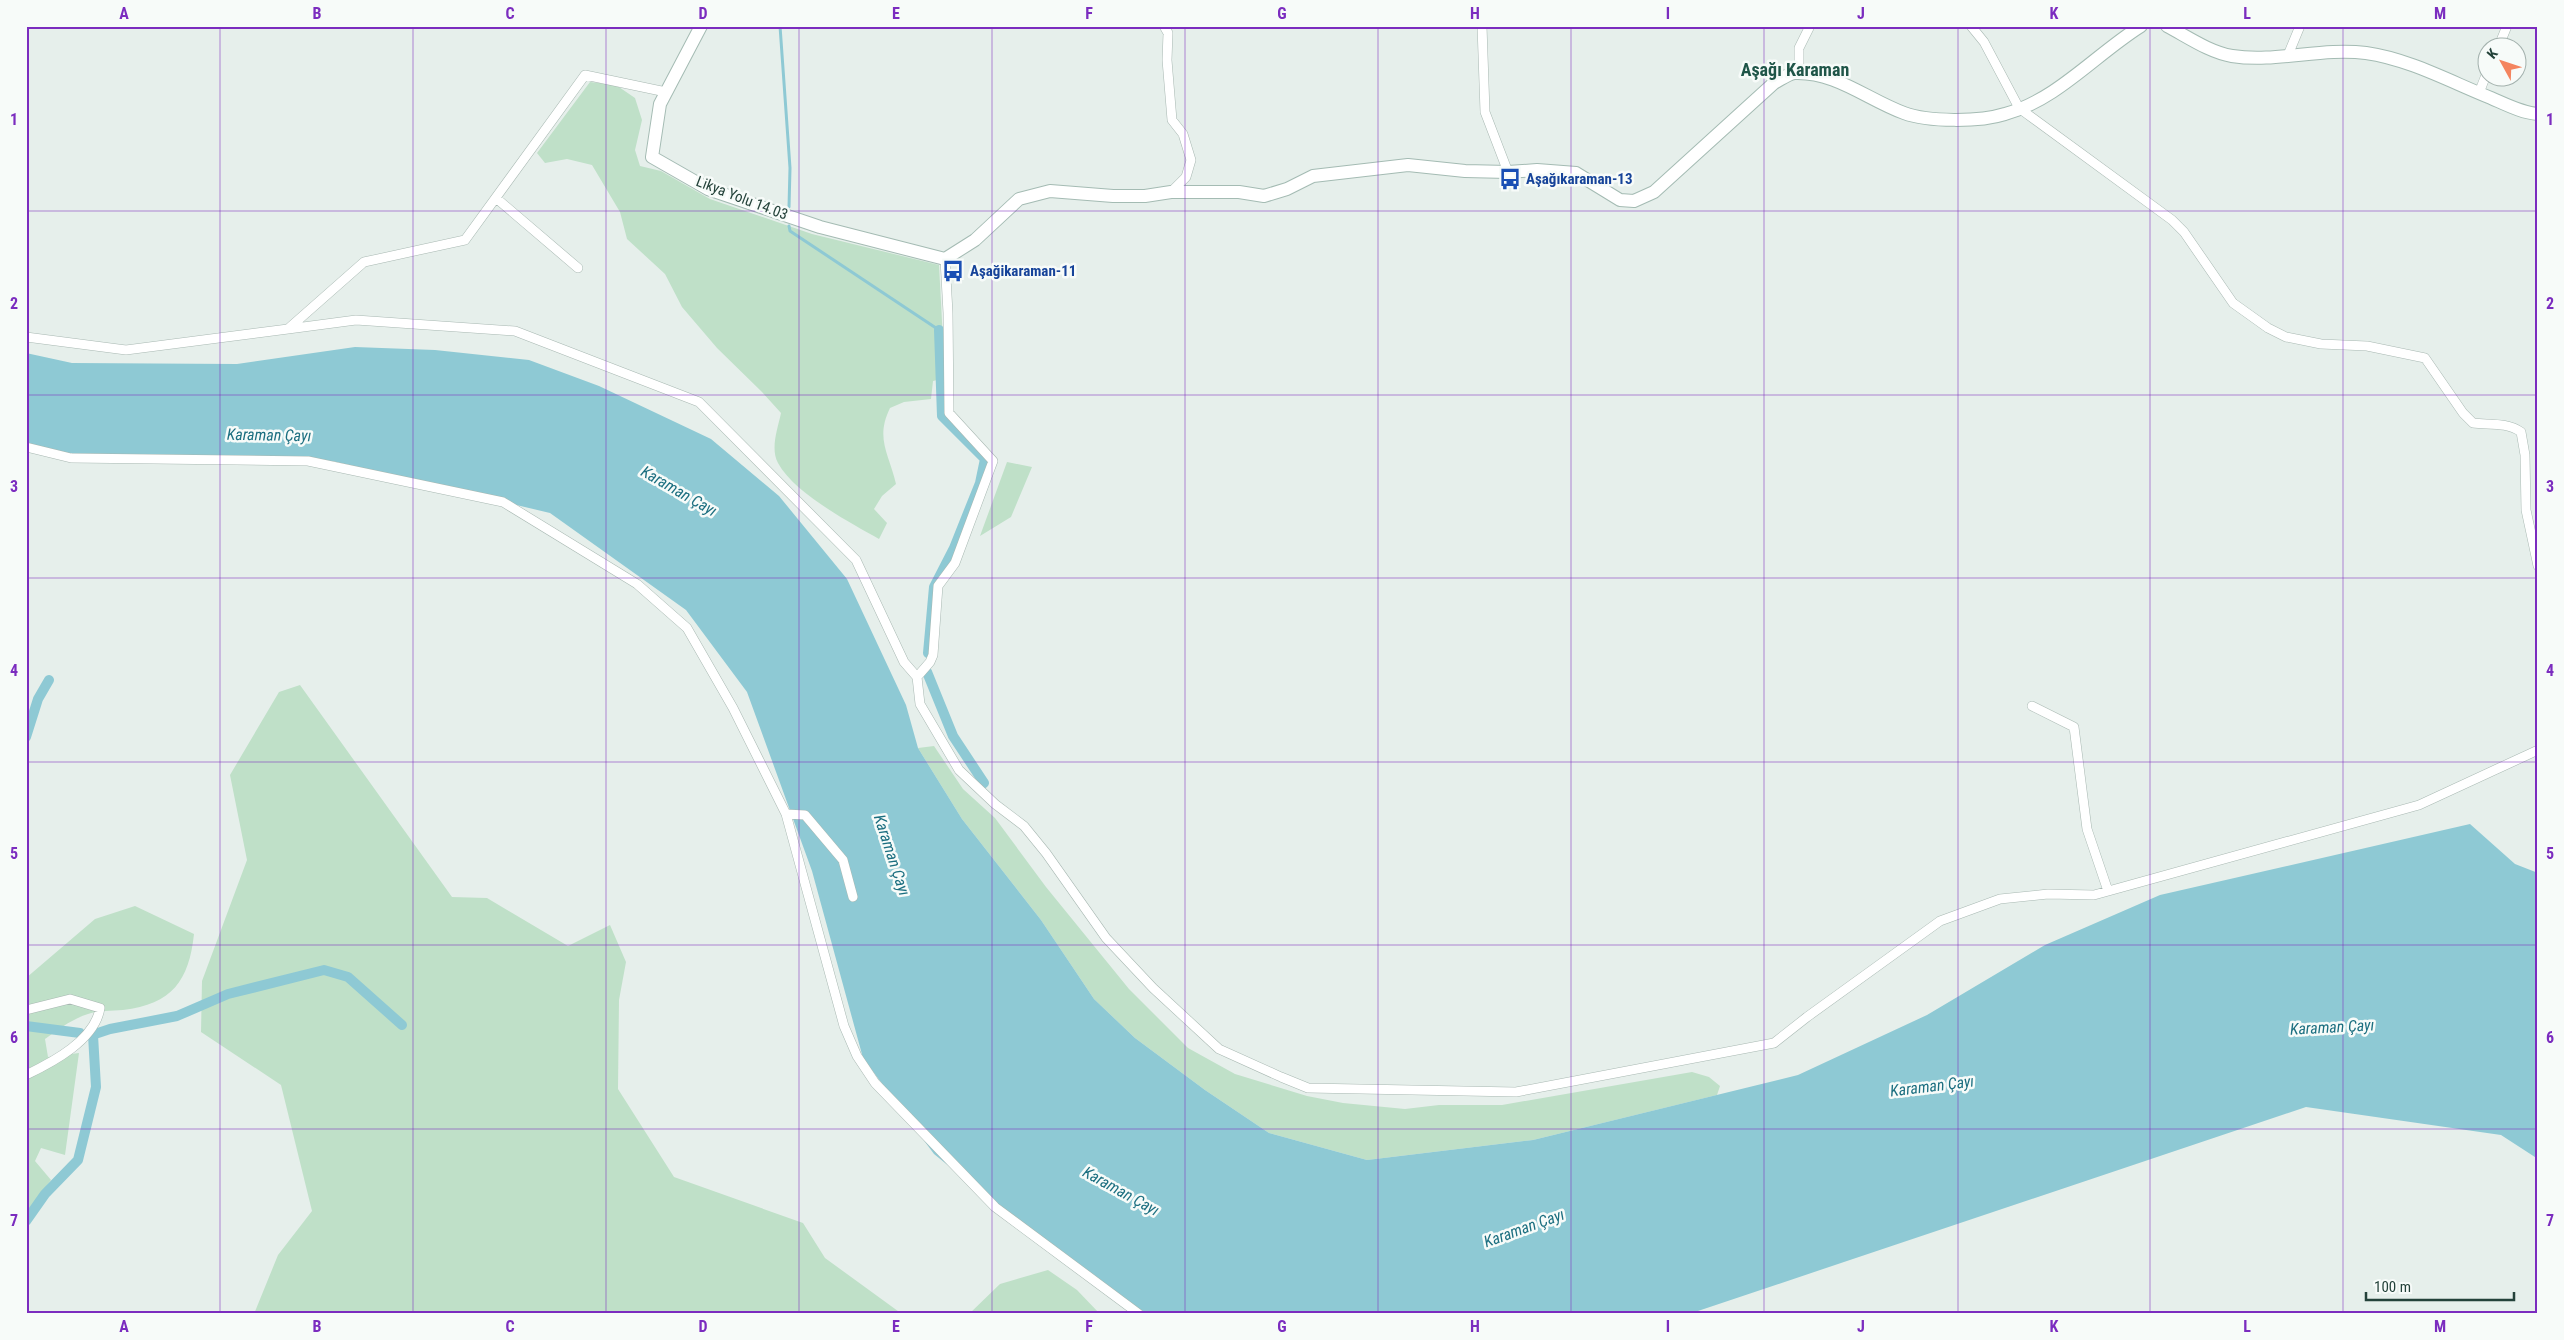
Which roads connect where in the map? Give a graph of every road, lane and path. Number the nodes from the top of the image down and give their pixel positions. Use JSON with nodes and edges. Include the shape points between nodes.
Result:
{"nodes":[{"id":1,"x":701,"y":26,"type":"edge"},
{"id":2,"x":1164,"y":26,"type":"edge"},
{"id":3,"x":1482,"y":26,"type":"edge"},
{"id":4,"x":1810,"y":26,"type":"edge"},
{"id":5,"x":1971,"y":26,"type":"edge"},
{"id":6,"x":2141,"y":26,"type":"edge"},
{"id":7,"x":2167,"y":26,"type":"edge"},
{"id":8,"x":2300,"y":26,"type":"edge"},
{"id":9,"x":2507,"y":26,"type":"edge"},
{"id":10,"x":2502,"y":38,"type":"edge"},
{"id":11,"x":2288,"y":54,"type":"junction"},
{"id":12,"x":1799,"y":74,"type":"junction"},
{"id":13,"x":2481,"y":88,"type":"edge"},
{"id":14,"x":666,"y":92,"type":"junction"},
{"id":15,"x":2479,"y":93,"type":"junction"},
{"id":16,"x":2020,"y":108,"type":"junction"},
{"id":17,"x":2538,"y":114,"type":"edge"},
{"id":18,"x":1508,"y":172,"type":"junction"},
{"id":19,"x":1171,"y":192,"type":"junction"},
{"id":20,"x":496,"y":198,"type":"junction"},
{"id":21,"x":945,"y":258,"type":"junction"},
{"id":22,"x":578,"y":268,"type":"dead end"},
{"id":23,"x":288,"y":329,"type":"junction"},
{"id":24,"x":26,"y":336,"type":"edge"},
{"id":25,"x":26,"y":447,"type":"edge"},
{"id":26,"x":2538,"y":566,"type":"edge"},
{"id":27,"x":917,"y":677,"type":"junction"},
{"id":28,"x":2032,"y":706,"type":"dead end"},
{"id":29,"x":2538,"y":750,"type":"edge"},
{"id":30,"x":786,"y":814,"type":"junction"},
{"id":31,"x":2108,"y":891,"type":"junction"},
{"id":32,"x":853,"y":897,"type":"dead end"},
{"id":33,"x":26,"y":1010,"type":"edge"},
{"id":34,"x":26,"y":1075,"type":"edge"},
{"id":35,"x":1139,"y":1314,"type":"edge"}],
"edges":[{"from":1,"to":14,"type":"street","name":"Likya Yolu 14.03"},
{"from":2,"to":19,"type":"street","via":[[1168,33],[1172,120],[1183,134],[1191,160],[1186,177]]},
{"from":3,"to":18,"type":"street","via":[[1484,112]]},
{"from":4,"to":12,"type":"street","via":[[1799,48]]},
{"from":5,"to":16,"type":"street","via":[[1984,42]]},
{"from":6,"to":16,"type":"street","via":[[2118,40],[2047,96]]},
{"from":7,"to":11,"type":"street","via":[[2206,48],[2233,56]]},
{"from":8,"to":11,"type":"street"},
{"from":9,"to":10,"type":"street"},
{"from":11,"to":15,"type":"street","via":[[2366,53],[2408,64]]},
{"from":12,"to":16,"type":"street","via":[[1849,86],[1904,113],[1933,119],[2005,114]]},
{"from":12,"to":18,"type":"street","via":[[1792,73],[1774,83],[1654,192],[1634,201],[1620,200],[1576,173]]},
{"from":13,"to":15,"type":"street"},
{"from":14,"to":20,"type":"street","via":[[585,75]]},
{"from":14,"to":21,"type":"street","name":"Likya Yolu 14.03","via":[[660,104],[652,157],[708,189],[820,227]]},
{"from":15,"to":17,"type":"street"},
{"from":16,"to":26,"type":"street","via":[[2172,220],[2184,232],[2233,303],[2268,328],[2286,337],[2321,344],[2367,346],[2425,358],[2473,423],[2507,426],[2521,432],[2526,455],[2526,510]]},
{"from":18,"to":19,"type":"street","via":[[1408,165],[1312,176],[1264,196],[1239,192]]},
{"from":19,"to":21,"type":"street","via":[[1121,196],[1050,191],[1019,199],[975,240]]},
{"from":20,"to":22,"type":"street"},
{"from":20,"to":23,"type":"street","via":[[465,240],[364,262]]},
{"from":21,"to":27,"type":"street","via":[[949,414],[993,460],[955,563],[938,586],[933,655]]},
{"from":23,"to":24,"type":"street","via":[[126,350]]},
{"from":23,"to":27,"type":"street","via":[[356,320],[515,331],[699,402],[856,560],[904,662]]},
{"from":25,"to":30,"type":"street","via":[[71,458],[308,461],[503,502],[637,584],[687,628],[733,708]]},
{"from":27,"to":31,"type":"street","via":[[920,704],[959,770],[1024,826],[1106,938],[1153,988],[1219,1049],[1308,1088],[1516,1092],[1774,1044],[1940,921],[2000,899],[2048,894],[2094,895]]},
{"from":28,"to":31,"type":"street","via":[[2074,727],[2087,828]]},
{"from":29,"to":31,"type":"street","via":[[2419,805]]},
{"from":30,"to":32,"type":"street","via":[[805,815],[843,860]]},
{"from":30,"to":35,"type":"street","via":[[844,1026],[857,1056],[875,1083],[995,1207]]},
{"from":33,"to":34,"type":"street","via":[[70,999],[100,1008],[83,1039],[56,1060]]}]}
